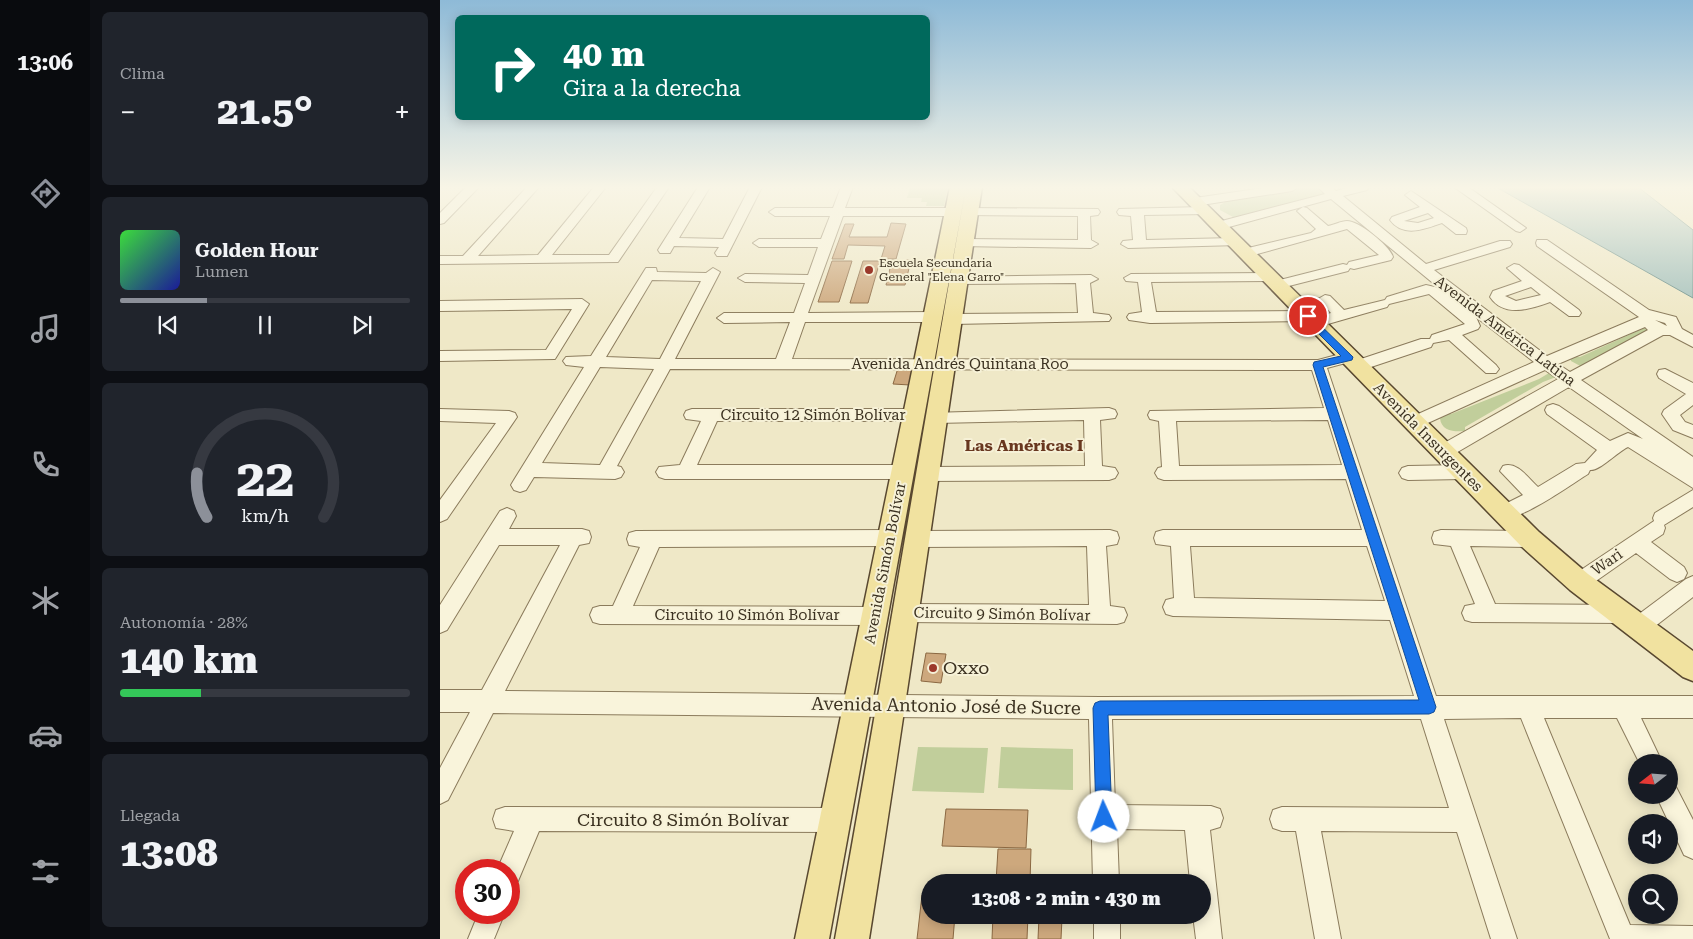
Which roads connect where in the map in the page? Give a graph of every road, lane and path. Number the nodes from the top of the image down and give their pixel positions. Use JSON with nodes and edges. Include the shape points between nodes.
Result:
{"nodes":[{"id":1,"x":493,"y":231,"type":"edge"},
{"id":2,"x":565,"y":231,"type":"edge"},
{"id":3,"x":633,"y":231,"type":"edge"},
{"id":4,"x":677,"y":231,"type":"edge"},
{"id":5,"x":733,"y":231,"type":"edge"},
{"id":6,"x":830,"y":231,"type":"edge"},
{"id":7,"x":955,"y":231,"type":"edge"},
{"id":8,"x":962,"y":231,"type":"edge"},
{"id":9,"x":1088,"y":231,"type":"edge"},
{"id":10,"x":1135,"y":231,"type":"edge"},
{"id":11,"x":1223,"y":231,"type":"edge"},
{"id":12,"x":1325,"y":231,"type":"edge"},
{"id":13,"x":1367,"y":231,"type":"edge"},
{"id":14,"x":1374,"y":231,"type":"edge"},
{"id":15,"x":1384,"y":231,"type":"edge"},
{"id":16,"x":1317,"y":233,"type":"joint"},
{"id":17,"x":1377,"y":234,"type":"junction"},
{"id":18,"x":759,"y":243,"type":"dead end"},
{"id":19,"x":826,"y":243,"type":"junction"},
{"id":20,"x":1542,"y":243,"type":"dead end"},
{"id":21,"x":1505,"y":244,"type":"dead end"},
{"id":22,"x":1239,"y":247,"type":"junction"},
{"id":23,"x":963,"y":252,"type":"junction"},
{"id":24,"x":542,"y":259,"type":"junction"},
{"id":25,"x":440,"y":260,"type":"edge"},
{"id":26,"x":467,"y":260,"type":"junction"},
{"id":27,"x":944,"y":260,"type":"junction"},
{"id":28,"x":1430,"y":266,"type":"junction"},
{"id":29,"x":1514,"y":268,"type":"dead end"},
{"id":30,"x":745,"y":278,"type":"dead end"},
{"id":31,"x":814,"y":278,"type":"junction"},
{"id":32,"x":1304,"y":278,"type":"junction"},
{"id":33,"x":958,"y":280,"type":"junction"},
{"id":34,"x":1272,"y":281,"type":"junction"},
{"id":35,"x":1533,"y":282,"type":"junction"},
{"id":36,"x":1553,"y":296,"type":"junction"},
{"id":37,"x":1502,"y":302,"type":"junction"},
{"id":38,"x":1461,"y":305,"type":"junction"},
{"id":39,"x":440,"y":306,"type":"edge"},
{"id":40,"x":1485,"y":308,"type":"junction"},
{"id":41,"x":1574,"y":313,"type":"dead end"},
{"id":42,"x":1341,"y":315,"type":"junction"},
{"id":43,"x":933,"y":317,"type":"junction"},
{"id":44,"x":1134,"y":317,"type":"dead end"},
{"id":45,"x":724,"y":318,"type":"dead end"},
{"id":46,"x":800,"y":318,"type":"junction"},
{"id":47,"x":952,"y":318,"type":"junction"},
{"id":48,"x":1086,"y":318,"type":"junction"},
{"id":49,"x":1104,"y":318,"type":"dead end"},
{"id":50,"x":1150,"y":318,"type":"junction"},
{"id":51,"x":1311,"y":320,"type":"junction"},
{"id":52,"x":1657,"y":324,"type":"junction"},
{"id":53,"x":1438,"y":339,"type":"junction"},
{"id":54,"x":1693,"y":342,"type":"edge"},
{"id":55,"x":440,"y":356,"type":"edge"},
{"id":56,"x":571,"y":361,"type":"dead end"},
{"id":57,"x":1352,"y":361,"type":"junction"},
{"id":58,"x":1551,"y":361,"type":"junction"},
{"id":59,"x":598,"y":362,"type":"junction"},
{"id":60,"x":665,"y":364,"type":"junction"},
{"id":61,"x":782,"y":364,"type":"junction"},
{"id":62,"x":934,"y":364,"type":"junction"},
{"id":63,"x":1318,"y":365,"type":"junction"},
{"id":64,"x":1491,"y":369,"type":"dead end"},
{"id":65,"x":1665,"y":374,"type":"dead end"},
{"id":66,"x":1573,"y":377,"type":"junction"},
{"id":67,"x":1693,"y":390,"type":"edge"},
{"id":68,"x":1693,"y":397,"type":"edge"},
{"id":69,"x":1552,"y":410,"type":"dead end"},
{"id":70,"x":692,"y":414,"type":"dead end"},
{"id":71,"x":1334,"y":414,"type":"junction"},
{"id":72,"x":440,"y":415,"type":"edge"},
{"id":73,"x":712,"y":415,"type":"junction"},
{"id":74,"x":924,"y":416,"type":"junction"},
{"id":75,"x":1413,"y":423,"type":"junction"},
{"id":76,"x":1679,"y":432,"type":"edge"},
{"id":77,"x":1609,"y":449,"type":"junction"},
{"id":78,"x":1443,"y":452,"type":"junction"},
{"id":79,"x":1693,"y":455,"type":"edge"},
{"id":80,"x":1670,"y":457,"type":"junction"},
{"id":81,"x":1693,"y":466,"type":"edge"},
{"id":82,"x":531,"y":470,"type":"junction"},
{"id":83,"x":1509,"y":471,"type":"dead end"},
{"id":84,"x":665,"y":472,"type":"dead end"},
{"id":85,"x":685,"y":472,"type":"junction"},
{"id":86,"x":1352,"y":472,"type":"junction"},
{"id":87,"x":1408,"y":472,"type":"dead end"},
{"id":88,"x":1463,"y":472,"type":"junction"},
{"id":89,"x":914,"y":473,"type":"junction"},
{"id":90,"x":1693,"y":481,"type":"edge"},
{"id":91,"x":520,"y":485,"type":"dead end"},
{"id":92,"x":1537,"y":497,"type":"junction"},
{"id":93,"x":1690,"y":503,"type":"edge"},
{"id":94,"x":1503,"y":513,"type":"junction"},
{"id":95,"x":440,"y":514,"type":"edge"},
{"id":96,"x":507,"y":516,"type":"dead end"},
{"id":97,"x":494,"y":537,"type":"junction"},
{"id":98,"x":889,"y":538,"type":"junction"},
{"id":99,"x":1374,"y":538,"type":"junction"},
{"id":100,"x":916,"y":539,"type":"junction"},
{"id":101,"x":1530,"y":540,"type":"junction"},
{"id":102,"x":1636,"y":542,"type":"junction"},
{"id":103,"x":1685,"y":579,"type":"edge"},
{"id":104,"x":1579,"y":582,"type":"junction"},
{"id":105,"x":1398,"y":611,"type":"junction"},
{"id":106,"x":905,"y":613,"type":"junction"},
{"id":107,"x":874,"y":616,"type":"junction"},
{"id":108,"x":1629,"y":621,"type":"junction"},
{"id":109,"x":440,"y":623,"type":"edge"},
{"id":110,"x":1693,"y":668,"type":"edge"},
{"id":111,"x":440,"y":701,"type":"edge"},
{"id":112,"x":486,"y":701,"type":"junction"},
{"id":113,"x":858,"y":705,"type":"junction"},
{"id":114,"x":892,"y":705,"type":"junction"},
{"id":115,"x":1429,"y":707,"type":"junction"},
{"id":116,"x":1693,"y":707,"type":"edge"},
{"id":117,"x":1100,"y":708,"type":"junction"},
{"id":118,"x":1528,"y":708,"type":"junction"},
{"id":119,"x":1624,"y":708,"type":"junction"},
{"id":120,"x":1647,"y":754,"type":"edge"},
{"id":121,"x":440,"y":792,"type":"edge"},
{"id":122,"x":1672,"y":804,"type":"edge"},
{"id":123,"x":1104,"y":817,"type":"junction"},
{"id":124,"x":505,"y":819,"type":"dead end"},
{"id":125,"x":530,"y":820,"type":"junction"},
{"id":126,"x":836,"y":820,"type":"junction"},
{"id":127,"x":1465,"y":820,"type":"junction"},
{"id":128,"x":1693,"y":846,"type":"edge"},
{"id":129,"x":514,"y":859,"type":"edge"},
{"id":130,"x":1106,"y":874,"type":"edge"},
{"id":131,"x":487,"y":924,"type":"edge"},
{"id":132,"x":1106,"y":924,"type":"edge"},
{"id":133,"x":1623,"y":938,"type":"edge"},
{"id":134,"x":481,"y":939,"type":"edge"},
{"id":135,"x":812,"y":939,"type":"edge"},
{"id":136,"x":852,"y":939,"type":"edge"},
{"id":137,"x":1107,"y":939,"type":"edge"},
{"id":138,"x":1209,"y":939,"type":"edge"},
{"id":139,"x":1328,"y":939,"type":"edge"},
{"id":140,"x":1504,"y":939,"type":"edge"},
{"id":141,"x":1693,"y":939,"type":"edge"}],
"edges":[{"from":1,"to":26,"type":"street"},
{"from":2,"to":24,"type":"street"},
{"from":3,"to":24,"type":"street","via":[[613,259]]},
{"from":4,"to":5,"type":"street","via":[[667,246],[724,248]]},
{"from":6,"to":19,"type":"street"},
{"from":7,"to":27,"type":"main road","name":"Avenida Simón Bolívar"},
{"from":8,"to":23,"type":"main road","name":"Avenida Simón Bolívar"},
{"from":9,"to":23,"type":"street","via":[[1088,244]]},
{"from":10,"to":22,"type":"street","via":[[1134,244]]},
{"from":11,"to":22,"type":"main road","name":"Avenida Insurgentes"},
{"from":12,"to":16,"type":"street"},
{"from":13,"to":17,"type":"street"},
{"from":14,"to":17,"type":"street","name":"Avenida América Latina"},
{"from":15,"to":17,"type":"street"},
{"from":16,"to":22,"type":"street"},
{"from":17,"to":28,"type":"street","name":"Avenida América Latina"},
{"from":17,"to":32,"type":"street","via":[[1386,257]]},
{"from":17,"to":38,"type":"street","name":"Avenida América Latina"},
{"from":18,"to":19,"type":"street"},
{"from":19,"to":31,"type":"street"},
{"from":20,"to":52,"type":"street"},
{"from":21,"to":28,"type":"street"},
{"from":22,"to":34,"type":"main road","name":"Avenida Insurgentes"},
{"from":23,"to":27,"type":"main road"},
{"from":23,"to":33,"type":"main road","name":"Avenida Simón Bolívar"},
{"from":24,"to":26,"type":"street"},
{"from":25,"to":26,"type":"street"},
{"from":27,"to":43,"type":"main road","name":"Avenida Simón Bolívar"},
{"from":28,"to":40,"type":"street","name":"Avenida América Latina"},
{"from":29,"to":35,"type":"street"},
{"from":30,"to":31,"type":"street"},
{"from":31,"to":46,"type":"street"},
{"from":32,"to":34,"type":"street"},
{"from":32,"to":42,"type":"street"},
{"from":33,"to":47,"type":"main road","name":"Avenida Simón Bolívar"},
{"from":33,"to":48,"type":"street","via":[[1087,279]]},
{"from":34,"to":50,"type":"street","via":[[1137,278]]},
{"from":34,"to":51,"type":"main road","name":"Avenida Insurgentes"},
{"from":35,"to":36,"type":"street"},
{"from":35,"to":37,"type":"street","via":[[1498,294]]},
{"from":36,"to":37,"type":"street","via":[[1514,307]]},
{"from":36,"to":41,"type":"street"},
{"from":37,"to":40,"type":"street"},
{"from":38,"to":42,"type":"street","via":[[1426,290]]},
{"from":38,"to":53,"type":"street","name":"Avenida Andrés Quintana Roo","via":[[1473,326]]},
{"from":38,"to":58,"type":"street","name":"Avenida América Latina"},
{"from":39,"to":55,"type":"street","via":[[582,304],[550,355]]},
{"from":40,"to":58,"type":"street","name":"Avenida América Latina"},
{"from":42,"to":51,"type":"street"},
{"from":43,"to":46,"type":"street"},
{"from":43,"to":62,"type":"main road","name":"Avenida Simón Bolívar"},
{"from":44,"to":50,"type":"street"},
{"from":45,"to":46,"type":"street"},
{"from":46,"to":61,"type":"street"},
{"from":47,"to":48,"type":"street"},
{"from":47,"to":62,"type":"main road","name":"Avenida Simón Bolívar"},
{"from":48,"to":49,"type":"street"},
{"from":50,"to":51,"type":"street"},
{"from":51,"to":57,"type":"main road","name":"Avenida Insurgentes"},
{"from":52,"to":54,"type":"street"},
{"from":52,"to":58,"type":"street"},
{"from":52,"to":66,"type":"street"},
{"from":53,"to":57,"type":"street","name":"Avenida Andrés Quintana Roo"},
{"from":53,"to":64,"type":"street"},
{"from":56,"to":59,"type":"street","name":"Avenida Andrés Quintana Roo"},
{"from":57,"to":63,"type":"street","name":"Avenida Andrés Quintana Roo"},
{"from":57,"to":75,"type":"main road","name":"Avenida Insurgentes"},
{"from":58,"to":66,"type":"street","name":"Avenida América Latina"},
{"from":58,"to":75,"type":"street"},
{"from":59,"to":60,"type":"street","name":"Avenida Andrés Quintana Roo"},
{"from":59,"to":60,"type":"street","via":[[650,274],[711,274]]},
{"from":59,"to":82,"type":"street"},
{"from":60,"to":61,"type":"street","name":"Avenida Andrés Quintana Roo"},
{"from":60,"to":82,"type":"street","via":[[610,472]]},
{"from":61,"to":62,"type":"street","name":"Avenida Andrés Quintana Roo"},
{"from":62,"to":63,"type":"street","name":"Avenida Andrés Quintana Roo"},
{"from":62,"to":74,"type":"main road","name":"Avenida Simón Bolívar"},
{"from":63,"to":71,"type":"street"},
{"from":65,"to":67,"type":"street"},
{"from":66,"to":76,"type":"street","name":"Avenida América Latina"},
{"from":66,"to":78,"type":"street"},
{"from":66,"to":80,"type":"street","name":"Avenida América Latina"},
{"from":68,"to":76,"type":"street","via":[[1670,414]]},
{"from":69,"to":77,"type":"street"},
{"from":70,"to":73,"type":"street","name":"Circuito 12 Simón Bolívar"},
{"from":71,"to":86,"type":"street"},
{"from":71,"to":86,"type":"street","via":[[1161,415],[1167,473]]},
{"from":72,"to":95,"type":"street","via":[[508,417]]},
{"from":73,"to":74,"type":"street","name":"Circuito 12 Simón Bolívar"},
{"from":73,"to":85,"type":"street","name":"Circuito 12 Simón Bolívar"},
{"from":74,"to":89,"type":"main road","name":"Avenida Simón Bolívar"},
{"from":74,"to":89,"type":"street","name":"Circuito 12 Simón Bolívar","via":[[1100,414],[1102,473]]},
{"from":75,"to":78,"type":"main road","name":"Avenida Insurgentes"},
{"from":76,"to":79,"type":"street","name":"Avenida América Latina"},
{"from":77,"to":80,"type":"street","via":[[1628,439]]},
{"from":77,"to":92,"type":"street","via":[[1587,467]]},
{"from":78,"to":88,"type":"main road","name":"Avenida Insurgentes"},
{"from":80,"to":81,"type":"street","name":"Avenida América Latina"},
{"from":80,"to":90,"type":"street"},
{"from":82,"to":91,"type":"street"},
{"from":83,"to":92,"type":"street"},
{"from":84,"to":85,"type":"street"},
{"from":85,"to":89,"type":"street"},
{"from":86,"to":99,"type":"street"},
{"from":87,"to":88,"type":"street"},
{"from":88,"to":94,"type":"main road","name":"Avenida Insurgentes"},
{"from":89,"to":98,"type":"main road","name":"Avenida Simón Bolívar"},
{"from":89,"to":100,"type":"main road","name":"Avenida Simón Bolívar"},
{"from":92,"to":94,"type":"street"},
{"from":93,"to":102,"type":"street","name":"Wari"},
{"from":94,"to":101,"type":"main road","name":"Avenida Insurgentes"},
{"from":96,"to":97,"type":"street"},
{"from":97,"to":109,"type":"street"},
{"from":97,"to":112,"type":"street","via":[[579,537]]},
{"from":98,"to":107,"type":"main road","name":"Avenida Simón Bolívar"},
{"from":98,"to":107,"type":"street","name":"Circuito 10 Simón Bolívar","via":[[645,539],[609,615]]},
{"from":99,"to":105,"type":"street"},
{"from":99,"to":105,"type":"street","via":[[1171,539],[1179,607]]},
{"from":100,"to":106,"type":"main road","name":"Avenida Simón Bolívar"},
{"from":100,"to":106,"type":"street","name":"Circuito 9 Simón Bolívar","via":[[1103,538],[1108,615]]},
{"from":101,"to":104,"type":"main road","name":"Avenida Insurgentes"},
{"from":101,"to":108,"type":"street","via":[[1449,538],[1481,613]]},
{"from":102,"to":103,"type":"street","name":"Wari"},
{"from":102,"to":104,"type":"street","name":"Wari"},
{"from":103,"to":108,"type":"street"},
{"from":104,"to":108,"type":"main road","name":"Avenida Insurgentes"},
{"from":105,"to":115,"type":"street"},
{"from":106,"to":114,"type":"main road","name":"Avenida Simón Bolívar"},
{"from":107,"to":113,"type":"main road","name":"Avenida Simón Bolívar"},
{"from":108,"to":110,"type":"main road","name":"Avenida Insurgentes"},
{"from":111,"to":112,"type":"street","name":"Avenida Antonio José de Sucre"},
{"from":112,"to":113,"type":"street","name":"Avenida Antonio José de Sucre"},
{"from":112,"to":121,"type":"street"},
{"from":113,"to":114,"type":"street","name":"Avenida Antonio José de Sucre"},
{"from":113,"to":126,"type":"main road","name":"Avenida Simón Bolívar"},
{"from":114,"to":117,"type":"street","name":"Avenida Antonio José de Sucre"},
{"from":114,"to":136,"type":"main road","name":"Avenida Simón Bolívar"},
{"from":115,"to":117,"type":"street","name":"Avenida Antonio José de Sucre"},
{"from":115,"to":118,"type":"street","name":"Avenida Antonio José de Sucre"},
{"from":115,"to":127,"type":"street"},
{"from":116,"to":119,"type":"street","name":"Avenida Antonio José de Sucre"},
{"from":117,"to":123,"type":"street"},
{"from":118,"to":119,"type":"street","name":"Avenida Antonio José de Sucre"},
{"from":118,"to":133,"type":"street"},
{"from":119,"to":120,"type":"street"},
{"from":122,"to":128,"type":"street"},
{"from":123,"to":130,"type":"street"},
{"from":123,"to":138,"type":"street","via":[[1204,818]]},
{"from":124,"to":125,"type":"street","name":"Circuito 8 Simón Bolívar"},
{"from":125,"to":126,"type":"street","name":"Circuito 8 Simón Bolívar"},
{"from":125,"to":129,"type":"street"},
{"from":126,"to":135,"type":"main road","name":"Avenida Simón Bolívar"},
{"from":127,"to":139,"type":"street","via":[[1294,819]]},
{"from":127,"to":140,"type":"street"},
{"from":131,"to":134,"type":"street"},
{"from":132,"to":137,"type":"street"},
{"from":133,"to":141,"type":"street"}]}
